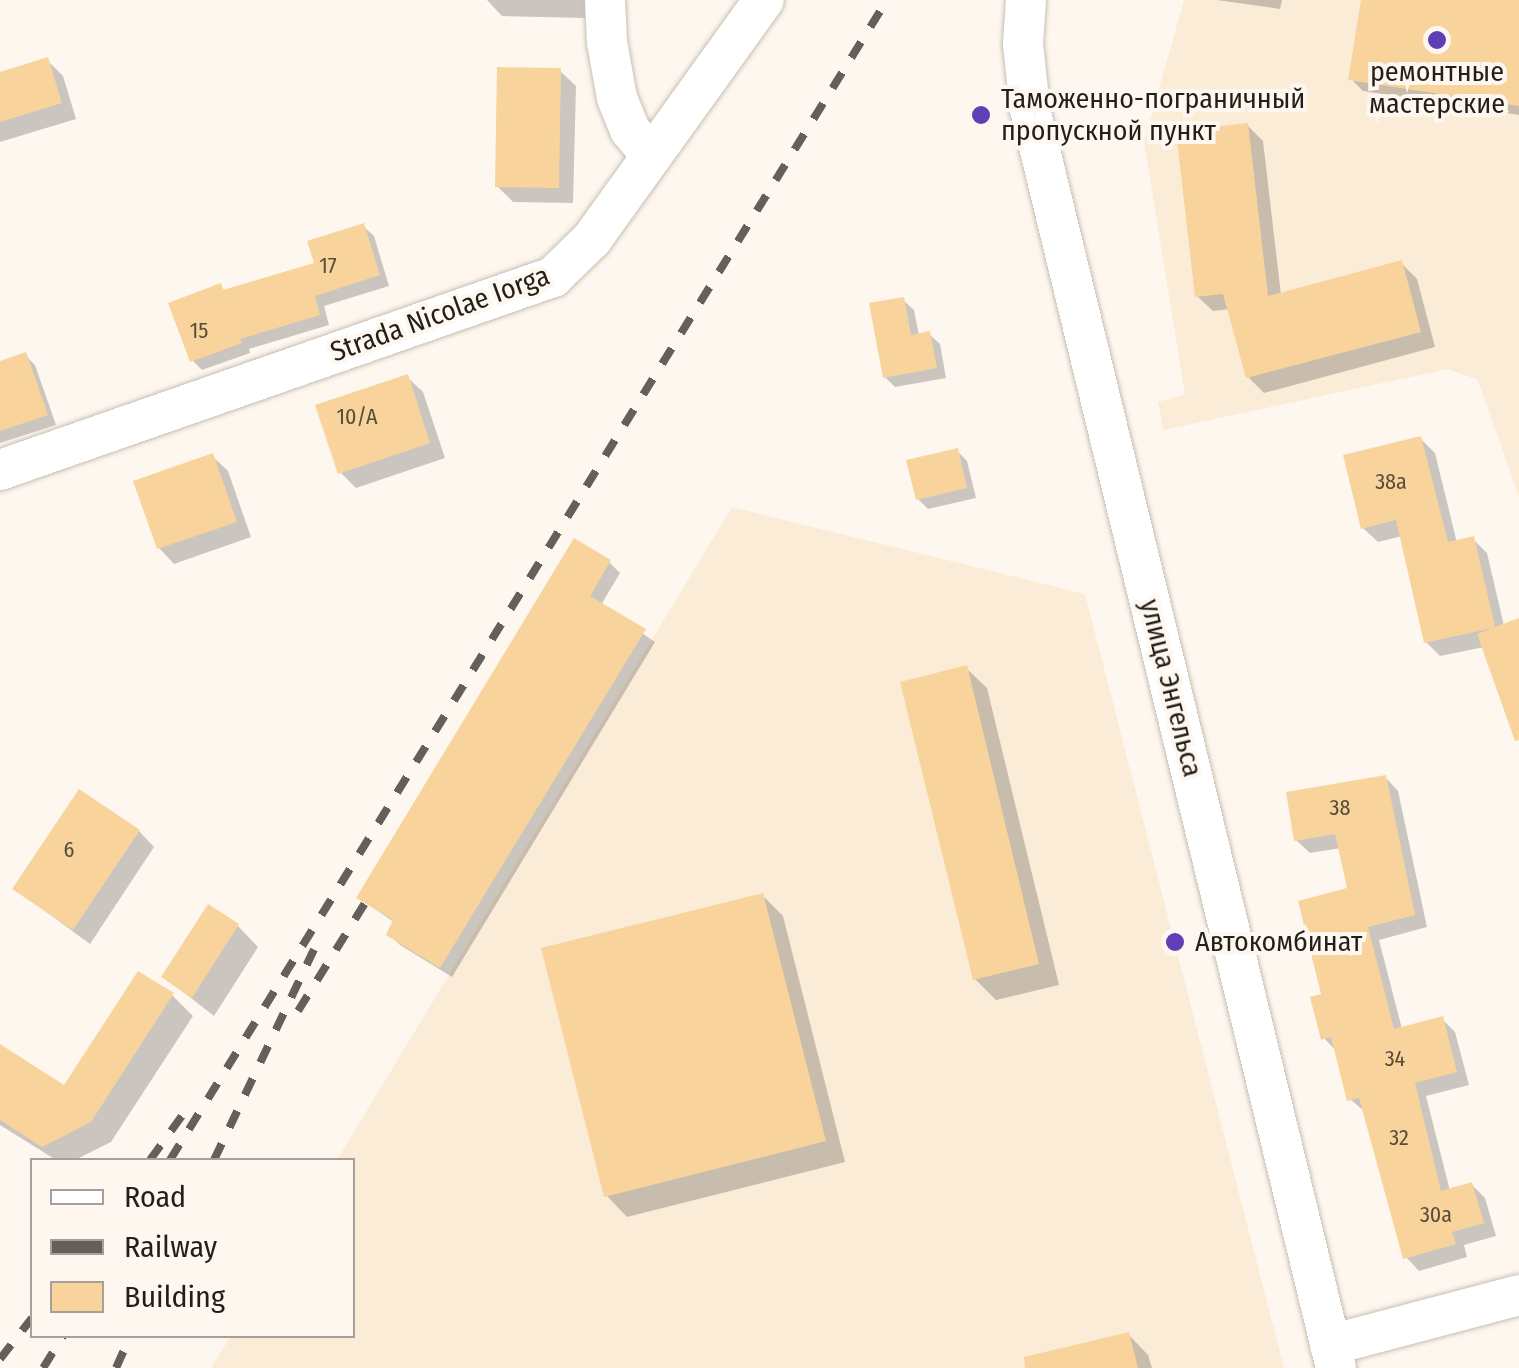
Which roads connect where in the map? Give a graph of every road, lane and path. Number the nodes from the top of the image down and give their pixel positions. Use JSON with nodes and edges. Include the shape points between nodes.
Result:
{"nodes":[{"id":1,"x":605,"y":0,"type":"edge"},
{"id":2,"x":764,"y":0,"type":"edge"},
{"id":3,"x":1025,"y":3,"type":"edge"},
{"id":4,"x":652,"y":156,"type":"junction"},
{"id":5,"x":0,"y":470,"type":"edge"},
{"id":6,"x":1519,"y":1295,"type":"edge"},
{"id":7,"x":1333,"y":1357,"type":"edge"}],
"edges":[{"from":1,"to":4,"type":"street","via":[[617,98],[630,130]]},
{"from":2,"to":4,"type":"street","name":"Strada Nicolae Iorga"},
{"from":3,"to":7,"type":"street","name":"улица Энгельса","via":[[1030,109]]},
{"from":4,"to":5,"type":"street","name":"Strada Nicolae Iorga","via":[[592,239],[553,277]]},
{"from":6,"to":7,"type":"street"}]}
